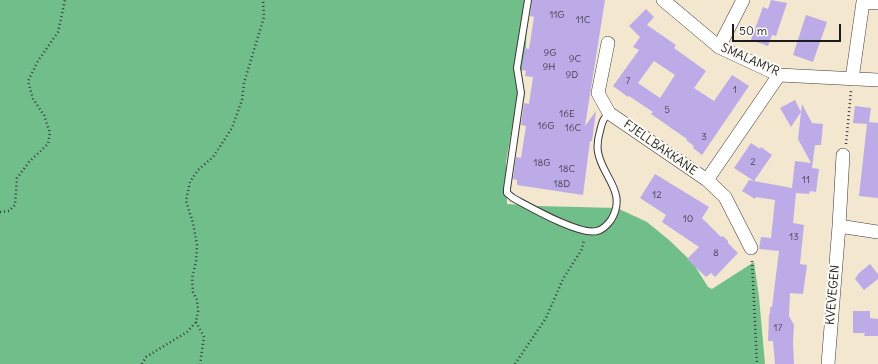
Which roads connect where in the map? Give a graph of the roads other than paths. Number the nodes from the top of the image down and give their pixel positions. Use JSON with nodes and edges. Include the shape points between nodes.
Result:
{"nodes":[{"id":1,"x":528,"y":0,"type":"edge"},
{"id":2,"x":663,"y":0,"type":"edge"},
{"id":3,"x":743,"y":0,"type":"edge"},
{"id":4,"x":864,"y":1,"type":"edge"},
{"id":5,"x":878,"y":3,"type":"edge"},
{"id":6,"x":608,"y":43,"type":"dead end"},
{"id":7,"x":719,"y":47,"type":"junction"},
{"id":8,"x":780,"y":75,"type":"junction"},
{"id":9,"x":878,"y":80,"type":"edge"},
{"id":10,"x":852,"y":85,"type":"junction"},
{"id":11,"x":609,"y":113,"type":"junction"},
{"id":12,"x":843,"y":155,"type":"road end"},
{"id":13,"x":707,"y":180,"type":"junction"},
{"id":14,"x":839,"y":226,"type":"junction"},
{"id":15,"x":878,"y":232,"type":"edge"},
{"id":16,"x":751,"y":248,"type":"road end"},
{"id":17,"x":828,"y":364,"type":"edge"}],
"edges":[{"from":1,"to":11,"type":"lane","via":[[517,68],[521,93],[507,193],[571,227],[586,232],[597,232],[608,224],[616,212],[616,195],[610,178],[601,164],[598,137],[602,121]]},
{"from":2,"to":7,"type":"street","name":"SMALAMYR"},
{"from":3,"to":7,"type":"street"},
{"from":4,"to":5,"type":"street"},
{"from":4,"to":10,"type":"street"},
{"from":6,"to":11,"type":"street","name":"FJELLBAKKANE","via":[[598,93]]},
{"from":7,"to":8,"type":"street","name":"SMALAMYR"},
{"from":8,"to":10,"type":"street","name":"SMALAMYR"},
{"from":8,"to":13,"type":"street","name":"FJELLBAKKANE"},
{"from":9,"to":10,"type":"street","name":"SMALAMYR"},
{"from":11,"to":13,"type":"street","name":"FJELLBAKKANE"},
{"from":12,"to":14,"type":"street","name":"KVEVEGEN"},
{"from":13,"to":16,"type":"street","via":[[725,197]]},
{"from":14,"to":15,"type":"street"},
{"from":14,"to":17,"type":"street","name":"KVEVEGEN"}]}
